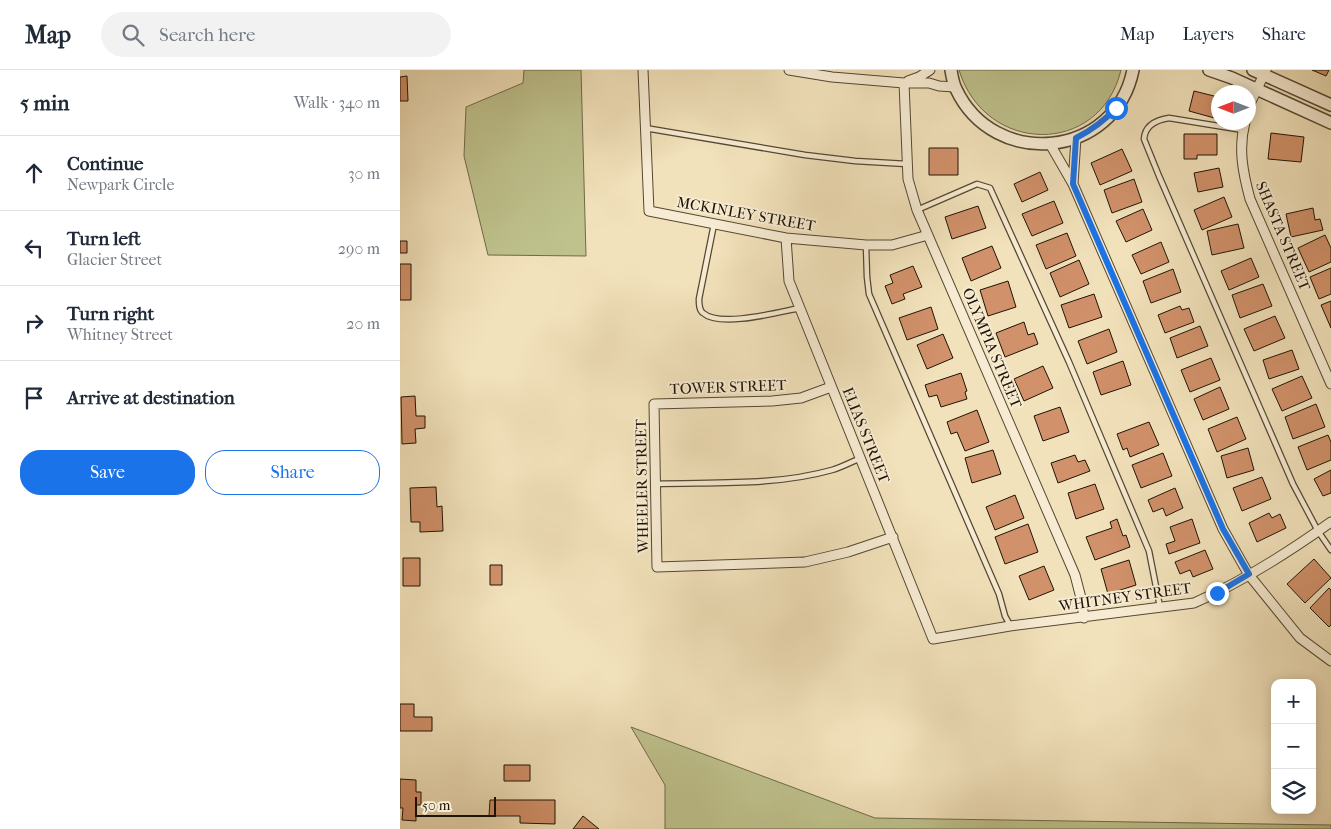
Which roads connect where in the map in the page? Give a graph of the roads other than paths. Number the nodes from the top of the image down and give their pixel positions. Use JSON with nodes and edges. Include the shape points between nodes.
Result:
{"nodes":[{"id":1,"x":643,"y":70,"type":"edge"},
{"id":2,"x":789,"y":70,"type":"edge"},
{"id":3,"x":930,"y":70,"type":"edge"},
{"id":4,"x":951,"y":70,"type":"edge"},
{"id":5,"x":1210,"y":70,"type":"edge"},
{"id":6,"x":1261,"y":72,"type":"edge"},
{"id":7,"x":1133,"y":73,"type":"edge"},
{"id":8,"x":904,"y":83,"type":"junction"},
{"id":9,"x":955,"y":88,"type":"junction"},
{"id":10,"x":1257,"y":90,"type":"junction"},
{"id":11,"x":1313,"y":97,"type":"junction"},
{"id":12,"x":1331,"y":105,"type":"edge"},
{"id":13,"x":1307,"y":112,"type":"junction"},
{"id":14,"x":1211,"y":122,"type":"edge"},
{"id":15,"x":1331,"y":124,"type":"edge"},
{"id":16,"x":645,"y":128,"type":"junction"},
{"id":17,"x":1243,"y":130,"type":"edge"},
{"id":18,"x":1076,"y":138,"type":"junction"},
{"id":19,"x":1050,"y":144,"type":"junction"},
{"id":20,"x":907,"y":164,"type":"junction"},
{"id":21,"x":1073,"y":184,"type":"junction"},
{"id":22,"x":918,"y":210,"type":"junction"},
{"id":23,"x":714,"y":224,"type":"junction"},
{"id":24,"x":928,"y":235,"type":"junction"},
{"id":25,"x":786,"y":238,"type":"junction"},
{"id":26,"x":866,"y":245,"type":"junction"},
{"id":27,"x":800,"y":308,"type":"junction"},
{"id":28,"x":1331,"y":384,"type":"edge"},
{"id":29,"x":831,"y":387,"type":"junction"},
{"id":30,"x":654,"y":404,"type":"joint"},
{"id":31,"x":861,"y":458,"type":"junction"},
{"id":32,"x":656,"y":484,"type":"junction"},
{"id":33,"x":1331,"y":522,"type":"edge"},
{"id":34,"x":1318,"y":531,"type":"junction"},
{"id":35,"x":892,"y":536,"type":"junction"},
{"id":36,"x":1331,"y":550,"type":"edge"},
{"id":37,"x":1249,"y":574,"type":"junction"},
{"id":38,"x":1160,"y":607,"type":"junction"},
{"id":39,"x":1084,"y":618,"type":"junction"},
{"id":40,"x":1010,"y":626,"type":"junction"},
{"id":41,"x":933,"y":639,"type":"joint"},
{"id":42,"x":1331,"y":661,"type":"edge"}],
"edges":[{"from":1,"to":16,"type":"street"},
{"from":2,"to":8,"type":"street"},
{"from":3,"to":8,"type":"street"},
{"from":4,"to":9,"type":"street"},
{"from":5,"to":10,"type":"street"},
{"from":6,"to":10,"type":"street"},
{"from":6,"to":11,"type":"street"},
{"from":7,"to":18,"type":"street","via":[[1116,108],[1091,130]]},
{"from":8,"to":9,"type":"street"},
{"from":8,"to":20,"type":"street","name":"OLYMPIA STREET"},
{"from":9,"to":19,"type":"street","via":[[967,108],[984,125],[1004,137]]},
{"from":10,"to":13,"type":"street"},
{"from":11,"to":12,"type":"street"},
{"from":11,"to":13,"type":"street"},
{"from":13,"to":15,"type":"street"},
{"from":14,"to":34,"type":"lane","via":[[1169,118],[1158,120],[1144,133],[1144,139],[1289,475]]},
{"from":16,"to":20,"type":"lane","via":[[855,162]]},
{"from":16,"to":23,"type":"street","name":"MCKINLEY STREET","via":[[649,211]]},
{"from":17,"to":28,"type":"street","name":"SHASTA STREET","via":[[1240,151],[1250,200]]},
{"from":18,"to":19,"type":"street"},
{"from":18,"to":21,"type":"street"},
{"from":19,"to":21,"type":"street"},
{"from":20,"to":22,"type":"street","name":"OLYMPIA STREET","via":[[908,179]]},
{"from":21,"to":37,"type":"street","via":[[1223,529]]},
{"from":22,"to":24,"type":"street","name":"OLYMPIA STREET"},
{"from":22,"to":38,"type":"lane","via":[[977,184],[990,188],[1069,362],[1149,551]]},
{"from":23,"to":25,"type":"street","name":"MCKINLEY STREET"},
{"from":23,"to":27,"type":"lane","via":[[699,299],[700,310],[704,314],[746,318]]},
{"from":24,"to":26,"type":"street","name":"MCKINLEY STREET","via":[[892,245]]},
{"from":24,"to":39,"type":"street","name":"OLYMPIA STREET","via":[[1075,575]]},
{"from":25,"to":26,"type":"street","name":"MCKINLEY STREET"},
{"from":25,"to":27,"type":"street","name":"ELIAS STREET","via":[[789,281]]},
{"from":26,"to":40,"type":"lane","via":[[869,294]]},
{"from":27,"to":29,"type":"street","name":"ELIAS STREET"},
{"from":29,"to":30,"type":"street","name":"TOWER STREET","via":[[801,398],[772,401]]},
{"from":29,"to":31,"type":"street","name":"ELIAS STREET"},
{"from":30,"to":32,"type":"street","name":"WHEELER STREET"},
{"from":31,"to":32,"type":"lane","via":[[807,476],[770,481]]},
{"from":31,"to":35,"type":"street","name":"ELIAS STREET"},
{"from":32,"to":35,"type":"street","name":"WHEELER STREET","via":[[658,567],[805,562],[848,552]]},
{"from":33,"to":34,"type":"street","name":"WHITNEY STREET"},
{"from":34,"to":36,"type":"lane"},
{"from":34,"to":37,"type":"street","name":"WHITNEY STREET"},
{"from":35,"to":41,"type":"street","name":"ELIAS STREET"},
{"from":37,"to":38,"type":"street","name":"WHITNEY STREET","via":[[1194,603]]},
{"from":37,"to":42,"type":"street","via":[[1300,638]]},
{"from":38,"to":39,"type":"street","name":"WHITNEY STREET"},
{"from":39,"to":40,"type":"street","name":"WHITNEY STREET"},
{"from":40,"to":41,"type":"street","name":"WHITNEY STREET"}]}
